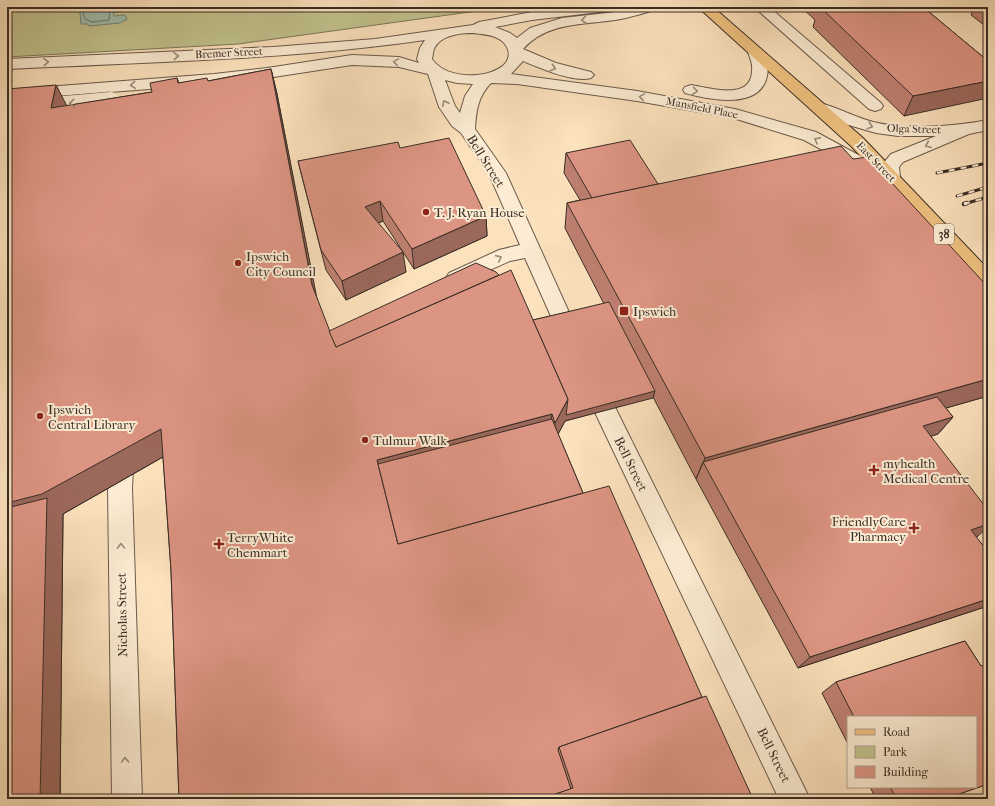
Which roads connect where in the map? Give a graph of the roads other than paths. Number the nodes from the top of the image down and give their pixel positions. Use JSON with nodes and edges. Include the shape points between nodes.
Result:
{"nodes":[{"id":1,"x":608,"y":7,"type":"edge"},
{"id":2,"x":649,"y":7,"type":"edge"},
{"id":3,"x":705,"y":7,"type":"edge"},
{"id":4,"x":761,"y":7,"type":"edge"},
{"id":5,"x":455,"y":31,"type":"junction"},
{"id":6,"x":361,"y":44,"type":"junction"},
{"id":7,"x":516,"y":50,"type":"junction"},
{"id":8,"x":756,"y":52,"type":"junction"},
{"id":9,"x":326,"y":63,"type":"junction"},
{"id":10,"x":7,"y":64,"type":"edge"},
{"id":11,"x":434,"y":71,"type":"junction"},
{"id":12,"x":7,"y":77,"type":"edge"},
{"id":13,"x":488,"y":78,"type":"junction"},
{"id":14,"x":7,"y":81,"type":"edge"},
{"id":15,"x":165,"y":95,"type":"junction"},
{"id":16,"x":149,"y":98,"type":"edge"},
{"id":17,"x":14,"y":100,"type":"edge"},
{"id":18,"x":875,"y":106,"type":"dead end"},
{"id":19,"x":820,"y":108,"type":"junction"},
{"id":20,"x":988,"y":125,"type":"edge"},
{"id":21,"x":467,"y":129,"type":"junction"},
{"id":22,"x":964,"y":130,"type":"junction"},
{"id":23,"x":895,"y":182,"type":"junction"},
{"id":24,"x":531,"y":250,"type":"junction"},
{"id":25,"x":988,"y":281,"type":"edge"},
{"id":26,"x":440,"y":285,"type":"edge"},
{"id":27,"x":138,"y":436,"type":"edge"},
{"id":28,"x":127,"y":799,"type":"edge"},
{"id":29,"x":796,"y":799,"type":"edge"}],
"edges":[{"from":1,"to":5,"type":"street","name":"Bremer Street","via":[[532,16]]},
{"from":2,"to":7,"type":"street","one_way":true,"via":[[625,14],[545,27],[526,37]]},
{"from":3,"to":8,"type":"main road","number":"38"},
{"from":4,"to":18,"type":"street"},
{"from":5,"to":6,"type":"street","name":"Bremer Street"},
{"from":5,"to":7,"type":"street","via":[[482,29],[495,32],[510,41]]},
{"from":5,"to":11,"type":"street","via":[[436,38],[427,47],[426,61]]},
{"from":10,"to":6,"type":"street","name":"Bremer Street","one_way":true,"via":[[273,51]]},
{"from":6,"to":12,"type":"street","via":[[190,69]]},
{"from":7,"to":8,"type":"street","name":"Mansfield Place","one_way":true,"via":[[561,71],[722,95],[740,95],[754,89],[759,81],[760,72]]},
{"from":7,"to":13,"type":"street","via":[[517,57],[512,65],[503,73]]},
{"from":8,"to":19,"type":"main road","name":"East Street","number":"38"},
{"from":11,"to":9,"type":"street","name":"Bremer Street","one_way":true,"via":[[379,60]]},
{"from":9,"to":15,"type":"street","via":[[277,78],[237,86]]},
{"from":9,"to":17,"type":"street","name":"Bremer Street","one_way":true,"via":[[267,73]]},
{"from":11,"to":13,"type":"street","via":[[458,80]]},
{"from":21,"to":11,"type":"street","name":"Bell Street","one_way":true,"via":[[447,107]]},
{"from":13,"to":21,"type":"street","name":"Bell Street","via":[[471,99]]},
{"from":23,"to":13,"type":"street","name":"Mansfield Place","one_way":true,"via":[[810,136],[742,116],[641,96],[517,79]]},
{"from":14,"to":17,"type":"street","via":[[17,84],[22,89]]},
{"from":15,"to":16,"type":"street"},
{"from":15,"to":17,"type":"street","one_way":true,"bridge":true,"via":[[111,100]]},
{"from":19,"to":22,"type":"street","name":"Olga Street","one_way":true,"via":[[876,128],[898,131]]},
{"from":19,"to":23,"type":"main road","name":"East Street","number":"38"},
{"from":20,"to":22,"type":"street","name":"Olga Street"},
{"from":21,"to":24,"type":"street","name":"Bell Street","via":[[495,169]]},
{"from":22,"to":23,"type":"street","name":"Olga Street","one_way":true,"via":[[897,158],[890,166]]},
{"from":23,"to":25,"type":"main road","name":"East Street","number":"38"},
{"from":26,"to":24,"type":"street","one_way":true,"via":[[506,255]]},
{"from":24,"to":29,"type":"street","name":"Bell Street","via":[[581,361]]},
{"from":28,"to":27,"type":"street","name":"Nicholas Street","one_way":true,"via":[[120,488],[121,469]]}]}
